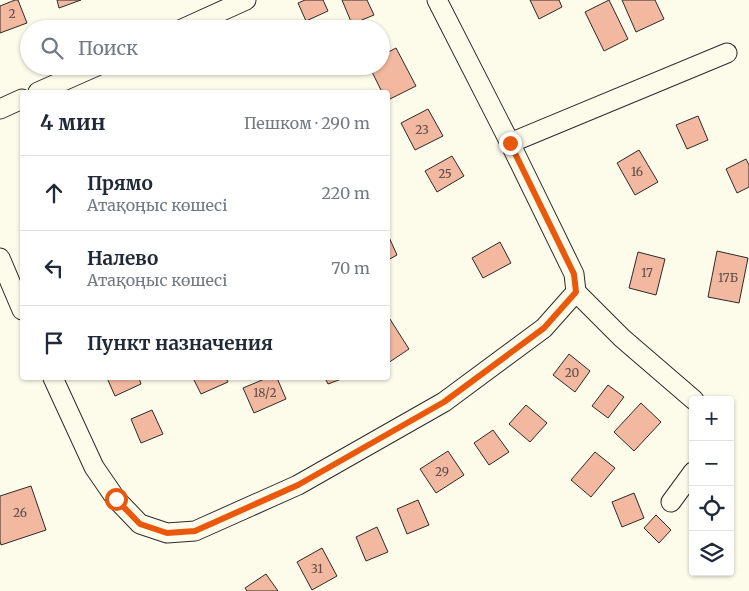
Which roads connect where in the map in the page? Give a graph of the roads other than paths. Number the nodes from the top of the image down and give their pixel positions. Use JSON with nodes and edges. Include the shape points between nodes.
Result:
{"nodes":[{"id":1,"x":246,"y":0,"type":"edge"},
{"id":2,"x":437,"y":0,"type":"edge"},
{"id":3,"x":212,"y":7,"type":"edge"},
{"id":4,"x":194,"y":20,"type":"edge"},
{"id":5,"x":727,"y":53,"type":"dead end"},
{"id":6,"x":77,"y":75,"type":"edge"},
{"id":7,"x":43,"y":90,"type":"edge"},
{"id":8,"x":20,"y":100,"type":"edge"},
{"id":9,"x":0,"y":109,"type":"edge"},
{"id":10,"x":510,"y":143,"type":"junction"},
{"id":11,"x":0,"y":258,"type":"edge"},
{"id":12,"x":576,"y":292,"type":"junction"},
{"id":13,"x":20,"y":305,"type":"edge"},
{"id":14,"x":54,"y":380,"type":"edge"},
{"id":15,"x":689,"y":396,"type":"edge"},
{"id":16,"x":689,"y":477,"type":"edge"},
{"id":17,"x":671,"y":502,"type":"dead end"}],
"edges":[{"from":1,"to":3,"type":"street"},
{"from":2,"to":10,"type":"street"},
{"from":3,"to":4,"type":"street"},
{"from":5,"to":10,"type":"street"},
{"from":6,"to":7,"type":"street"},
{"from":8,"to":9,"type":"street"},
{"from":10,"to":12,"type":"street","via":[[574,274]]},
{"from":11,"to":13,"type":"street"},
{"from":12,"to":14,"type":"street","via":[[544,328],[444,402],[298,485],[195,531],[167,533],[140,524],[116,499],[94,467]]},
{"from":12,"to":15,"type":"street","via":[[622,338]]},
{"from":16,"to":17,"type":"street"}]}
